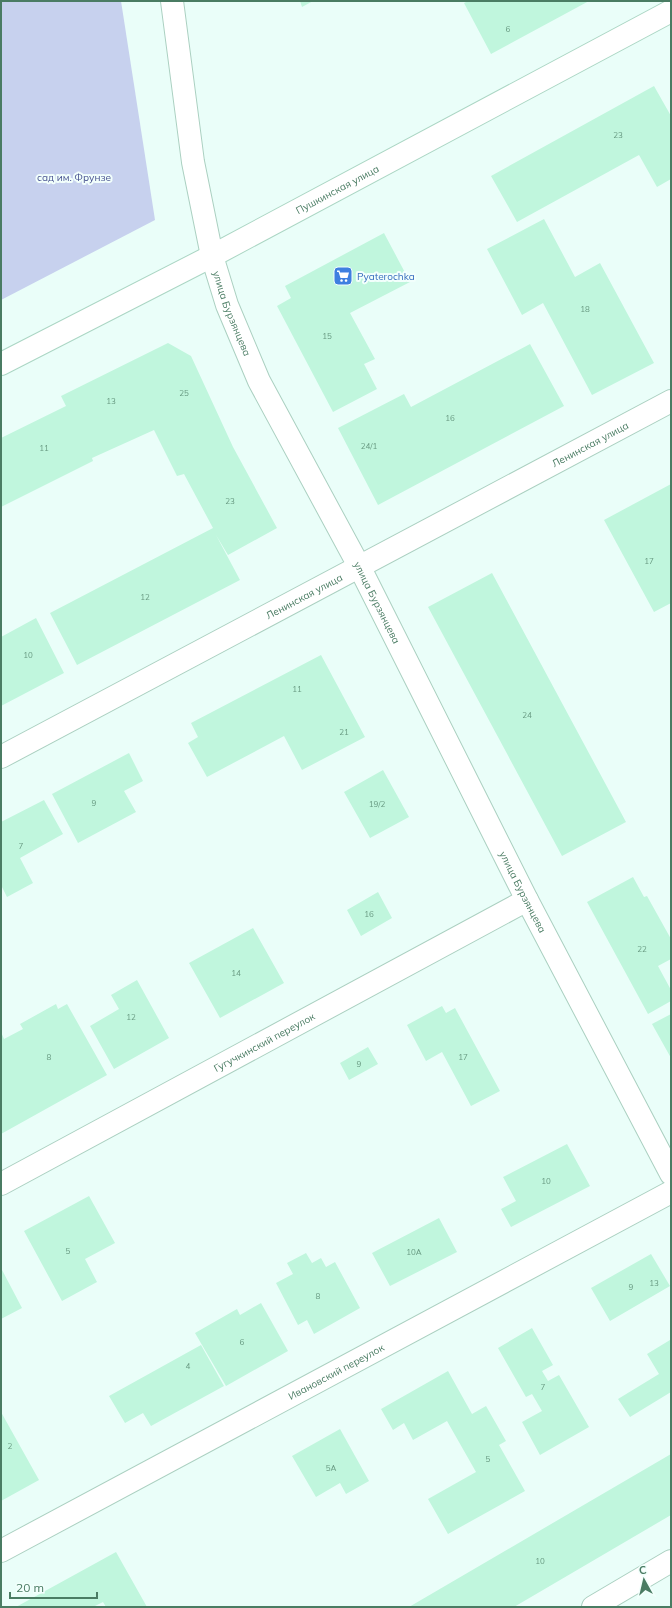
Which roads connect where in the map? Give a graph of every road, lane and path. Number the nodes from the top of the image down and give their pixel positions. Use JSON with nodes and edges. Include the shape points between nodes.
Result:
{"nodes":[{"id":1,"x":172,"y":1,"type":"edge"},
{"id":2,"x":671,"y":11,"type":"edge"},
{"id":3,"x":212,"y":256,"type":"junction"},
{"id":4,"x":1,"y":364,"type":"edge"},
{"id":5,"x":671,"y":401,"type":"edge"},
{"id":6,"x":359,"y":566,"type":"junction"},
{"id":7,"x":1,"y":756,"type":"edge"},
{"id":8,"x":527,"y":900,"type":"junction"},
{"id":9,"x":671,"y":1174,"type":"edge"},
{"id":10,"x":1,"y":1184,"type":"edge"},
{"id":11,"x":671,"y":1192,"type":"edge"},
{"id":12,"x":1,"y":1551,"type":"edge"},
{"id":13,"x":671,"y":1561,"type":"edge"},
{"id":14,"x":593,"y":1607,"type":"edge"}],
"edges":[{"from":1,"to":3,"type":"street","name":"улица Бурзянцева","via":[[193,162]]},
{"from":2,"to":3,"type":"street","name":"Пушкинская улица"},
{"from":3,"to":4,"type":"street","name":"Пушкинская улица"},
{"from":3,"to":6,"type":"street","name":"улица Бурзянцева","via":[[227,305],[259,381]]},
{"from":5,"to":6,"type":"street","name":"Ленинская улица"},
{"from":6,"to":7,"type":"street","name":"Ленинская улица"},
{"from":6,"to":8,"type":"street","name":"улица Бурзянцева"},
{"from":8,"to":9,"type":"street","name":"улица Бурзянцева"},
{"from":8,"to":10,"type":"street","name":"Гугучкинский переулок"},
{"from":11,"to":12,"type":"street","name":"Ивановский переулок"},
{"from":13,"to":14,"type":"street"}]}
